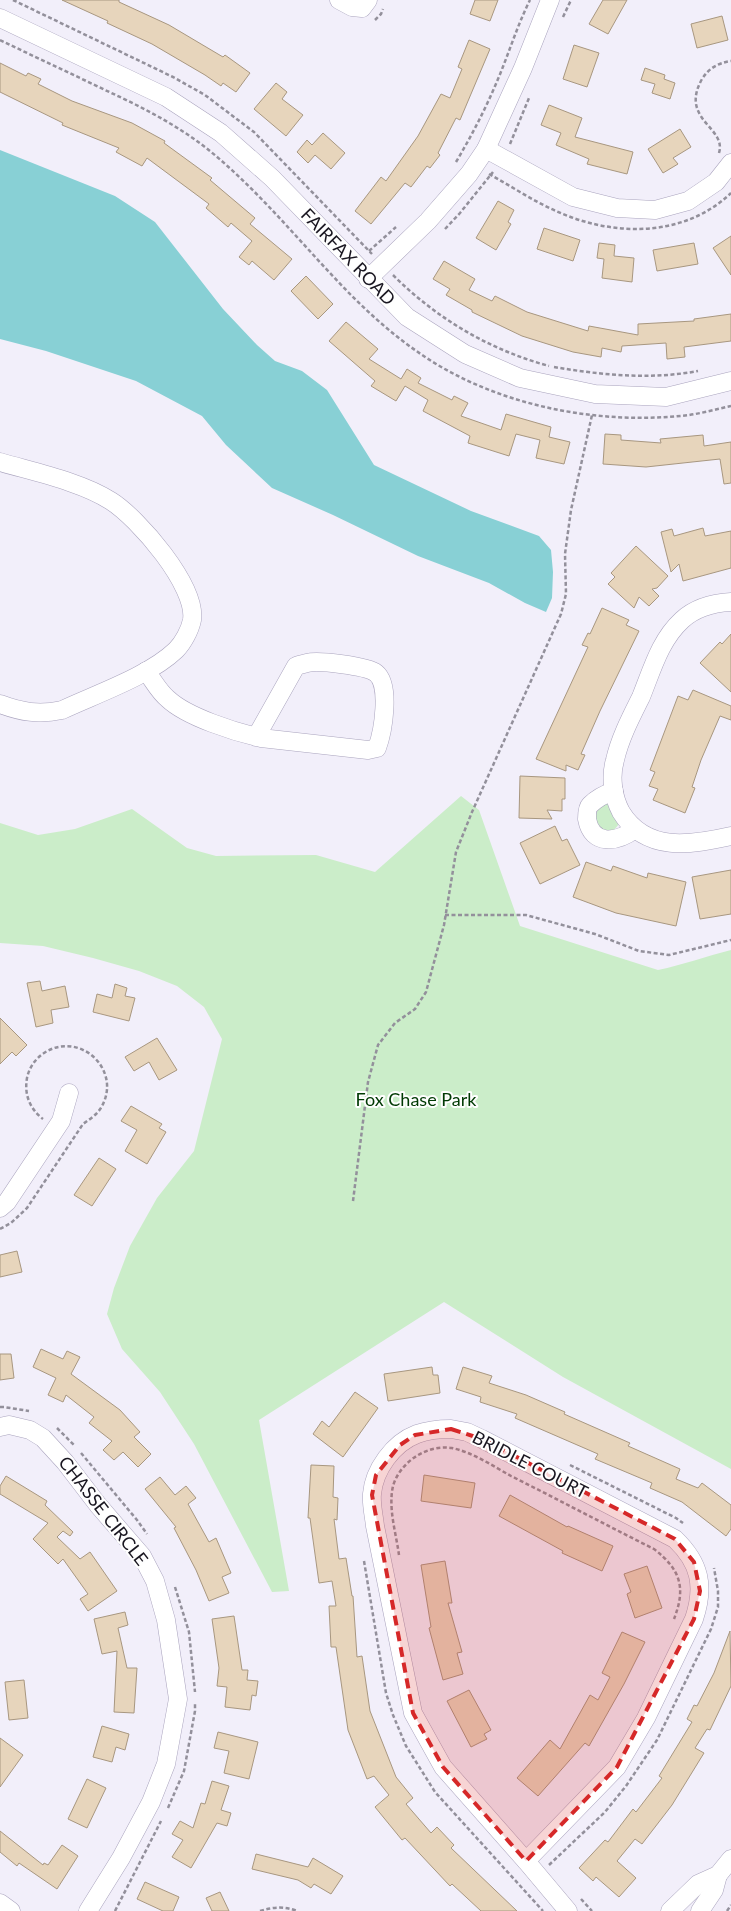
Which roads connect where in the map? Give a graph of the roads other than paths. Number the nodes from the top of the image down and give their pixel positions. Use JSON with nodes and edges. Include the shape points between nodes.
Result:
{"nodes":[{"id":1,"x":339,"y":0,"type":"edge"},
{"id":2,"x":368,"y":0,"type":"edge"},
{"id":3,"x":550,"y":0,"type":"edge"},
{"id":4,"x":0,"y":18,"type":"edge"},
{"id":5,"x":486,"y":149,"type":"junction"},
{"id":6,"x":724,"y":159,"type":"edge"},
{"id":7,"x":368,"y":278,"type":"junction"},
{"id":8,"x":731,"y":381,"type":"edge"},
{"id":9,"x":0,"y":462,"type":"edge"},
{"id":10,"x":731,"y":602,"type":"edge"},
{"id":11,"x":146,"y":671,"type":"junction"},
{"id":12,"x":0,"y":704,"type":"edge"},
{"id":13,"x":256,"y":737,"type":"junction"},
{"id":14,"x":614,"y":791,"type":"junction"},
{"id":15,"x":635,"y":829,"type":"junction"},
{"id":16,"x":731,"y":836,"type":"edge"},
{"id":17,"x":69,"y":1093,"type":"dead end"},
{"id":18,"x":0,"y":1208,"type":"edge"},
{"id":19,"x":0,"y":1427,"type":"edge"},
{"id":20,"x":731,"y":1859,"type":"edge"},
{"id":21,"x":526,"y":1861,"type":"junction"},
{"id":22,"x":718,"y":1874,"type":"junction"},
{"id":23,"x":0,"y":1903,"type":"edge"},
{"id":24,"x":10,"y":1911,"type":"edge"},
{"id":25,"x":88,"y":1911,"type":"edge"},
{"id":26,"x":568,"y":1911,"type":"edge"},
{"id":27,"x":670,"y":1911,"type":"edge"},
{"id":28,"x":700,"y":1911,"type":"edge"}],
"edges":[{"from":1,"to":2,"type":"street","via":[[362,8]]},
{"from":3,"to":5,"type":"street"},
{"from":4,"to":7,"type":"street","name":"FAIRFAX ROAD","via":[[166,97],[220,133],[272,178]]},
{"from":5,"to":6,"type":"street","via":[[573,197],[617,208],[655,210],[688,201],[716,182]]},
{"from":5,"to":7,"type":"street","via":[[428,221]]},
{"from":7,"to":8,"type":"street","name":"FAIRFAX ROAD","via":[[407,317],[466,354],[520,378],[595,394],[666,397]]},
{"from":9,"to":11,"type":"street","via":[[84,487],[110,500],[147,532],[182,581],[192,619],[188,633],[177,650]]},
{"from":10,"to":14,"type":"street","via":[[694,610],[668,638],[614,760]]},
{"from":11,"to":12,"type":"street","via":[[62,710],[47,713],[18,711]]},
{"from":11,"to":13,"type":"street","via":[[167,699],[180,708],[237,733]]},
{"from":13,"to":13,"type":"street","via":[[368,750],[377,748],[382,733],[385,689],[376,673],[358,666],[308,662],[296,666]]},
{"from":14,"to":15,"type":"street","via":[[618,807]]},
{"from":14,"to":15,"type":"street","via":[[589,806],[589,828],[598,838],[614,840]]},
{"from":15,"to":16,"type":"street","via":[[643,836],[661,842],[682,844]]},
{"from":17,"to":18,"type":"street","via":[[61,1122]]},
{"from":19,"to":25,"type":"street","name":"CHASSE CIRCLE","via":[[9,1425],[30,1430],[43,1438],[65,1462],[142,1556],[166,1620],[178,1699],[166,1764],[151,1802]]},
{"from":20,"to":22,"type":"street"},
{"from":21,"to":21,"type":"street","name":"BRIDLE COURT","via":[[617,1767],[646,1718],[694,1619],[699,1606],[699,1578],[694,1562],[675,1539],[467,1432],[434,1430],[415,1435],[386,1458],[376,1475],[372,1495],[375,1526],[413,1713],[443,1767]]},
{"from":21,"to":26,"type":"street","name":"BRIDLE COURT"},
{"from":22,"to":27,"type":"street","via":[[698,1884]]},
{"from":22,"to":28,"type":"street","via":[[714,1890]]},
{"from":23,"to":24,"type":"street"}]}
